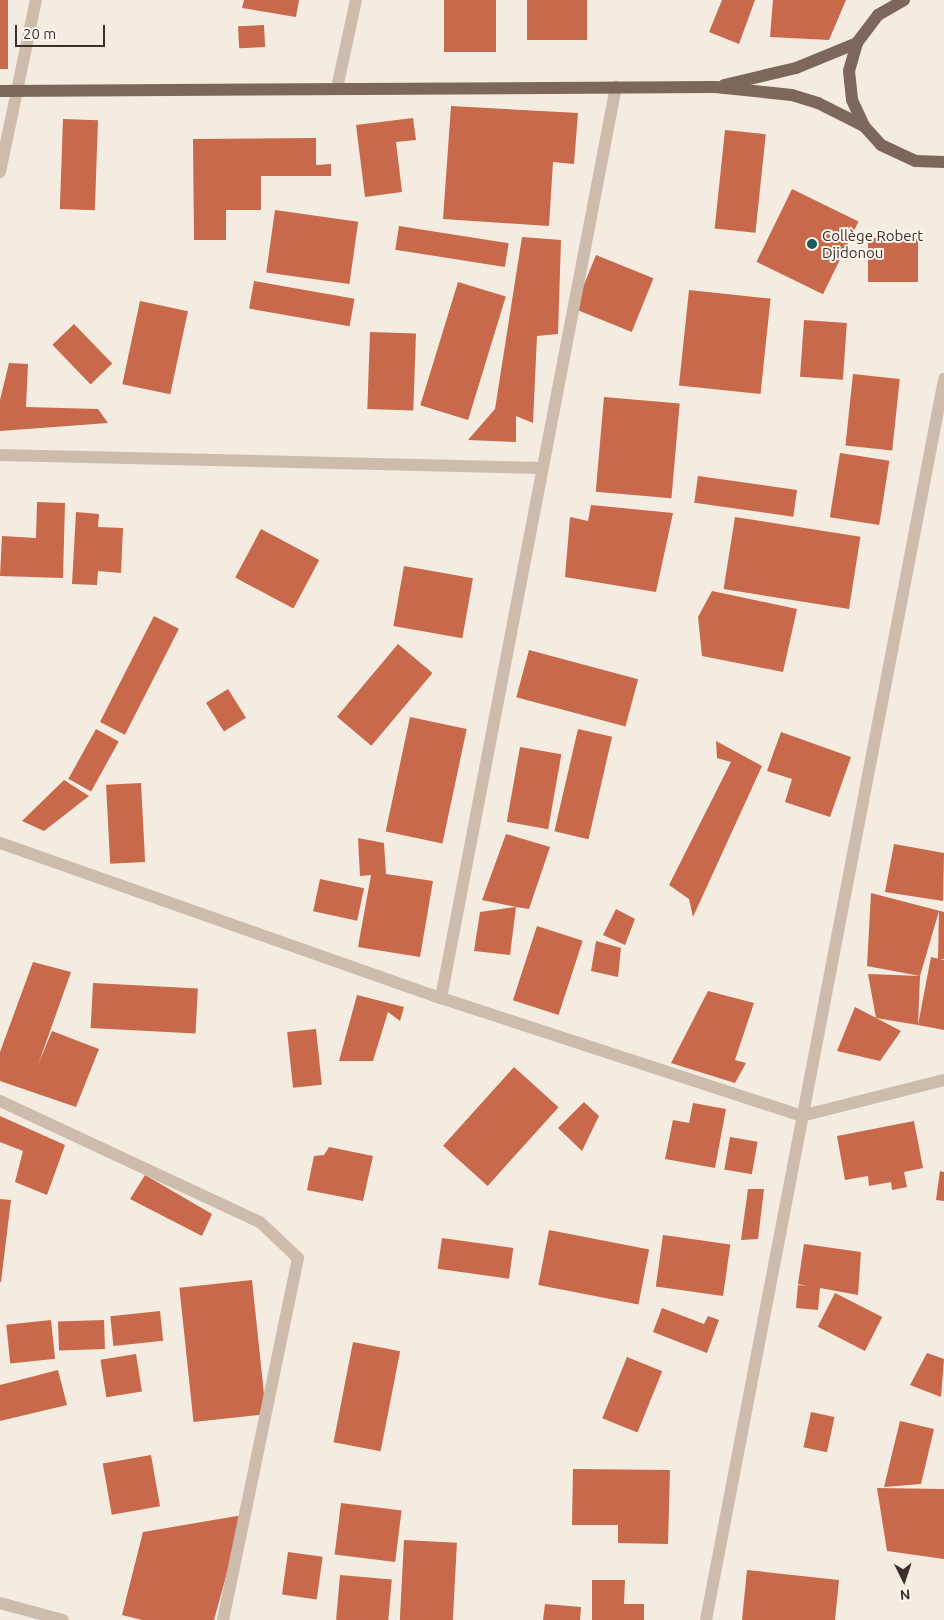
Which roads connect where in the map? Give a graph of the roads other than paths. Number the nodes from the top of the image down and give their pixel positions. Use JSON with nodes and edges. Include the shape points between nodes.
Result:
{"nodes":[{"id":1,"x":36,"y":0,"type":"edge"},
{"id":2,"x":356,"y":0,"type":"edge"},
{"id":3,"x":904,"y":0,"type":"edge"},
{"id":4,"x":857,"y":44,"type":"junction"},
{"id":5,"x":616,"y":87,"type":"junction"},
{"id":6,"x":715,"y":87,"type":"junction"},
{"id":7,"x":337,"y":88,"type":"junction"},
{"id":8,"x":0,"y":91,"type":"edge"},
{"id":9,"x":17,"y":91,"type":"junction"},
{"id":10,"x":864,"y":126,"type":"junction"},
{"id":11,"x":944,"y":162,"type":"edge"},
{"id":12,"x":0,"y":172,"type":"edge"},
{"id":13,"x":944,"y":379,"type":"edge"},
{"id":14,"x":0,"y":455,"type":"edge"},
{"id":15,"x":543,"y":468,"type":"junction"},
{"id":16,"x":0,"y":843,"type":"edge"},
{"id":17,"x":441,"y":998,"type":"junction"},
{"id":18,"x":944,"y":1080,"type":"edge"},
{"id":19,"x":0,"y":1101,"type":"edge"},
{"id":20,"x":801,"y":1116,"type":"junction"},
{"id":21,"x":0,"y":1603,"type":"edge"},
{"id":22,"x":63,"y":1620,"type":"edge"},
{"id":23,"x":223,"y":1620,"type":"edge"},
{"id":24,"x":706,"y":1620,"type":"edge"}],
"edges":[{"from":1,"to":9,"type":"street"},
{"from":2,"to":7,"type":"street"},
{"from":3,"to":4,"type":"main road","via":[[878,15]]},
{"from":4,"to":6,"type":"main road","via":[[796,68]]},
{"from":4,"to":10,"type":"main road","via":[[849,86],[856,113]]},
{"from":5,"to":6,"type":"main road"},
{"from":5,"to":7,"type":"main road"},
{"from":5,"to":15,"type":"street"},
{"from":6,"to":10,"type":"main road","via":[[792,95],[818,102]]},
{"from":7,"to":9,"type":"main road"},
{"from":8,"to":9,"type":"main road"},
{"from":9,"to":12,"type":"street"},
{"from":10,"to":11,"type":"main road","via":[[881,145],[903,157],[928,163]]},
{"from":13,"to":20,"type":"street"},
{"from":14,"to":15,"type":"street"},
{"from":15,"to":17,"type":"street"},
{"from":16,"to":17,"type":"street"},
{"from":17,"to":20,"type":"street"},
{"from":18,"to":20,"type":"street"},
{"from":19,"to":23,"type":"street","via":[[260,1222],[298,1258]]},
{"from":20,"to":24,"type":"street"},
{"from":21,"to":22,"type":"street"}]}
